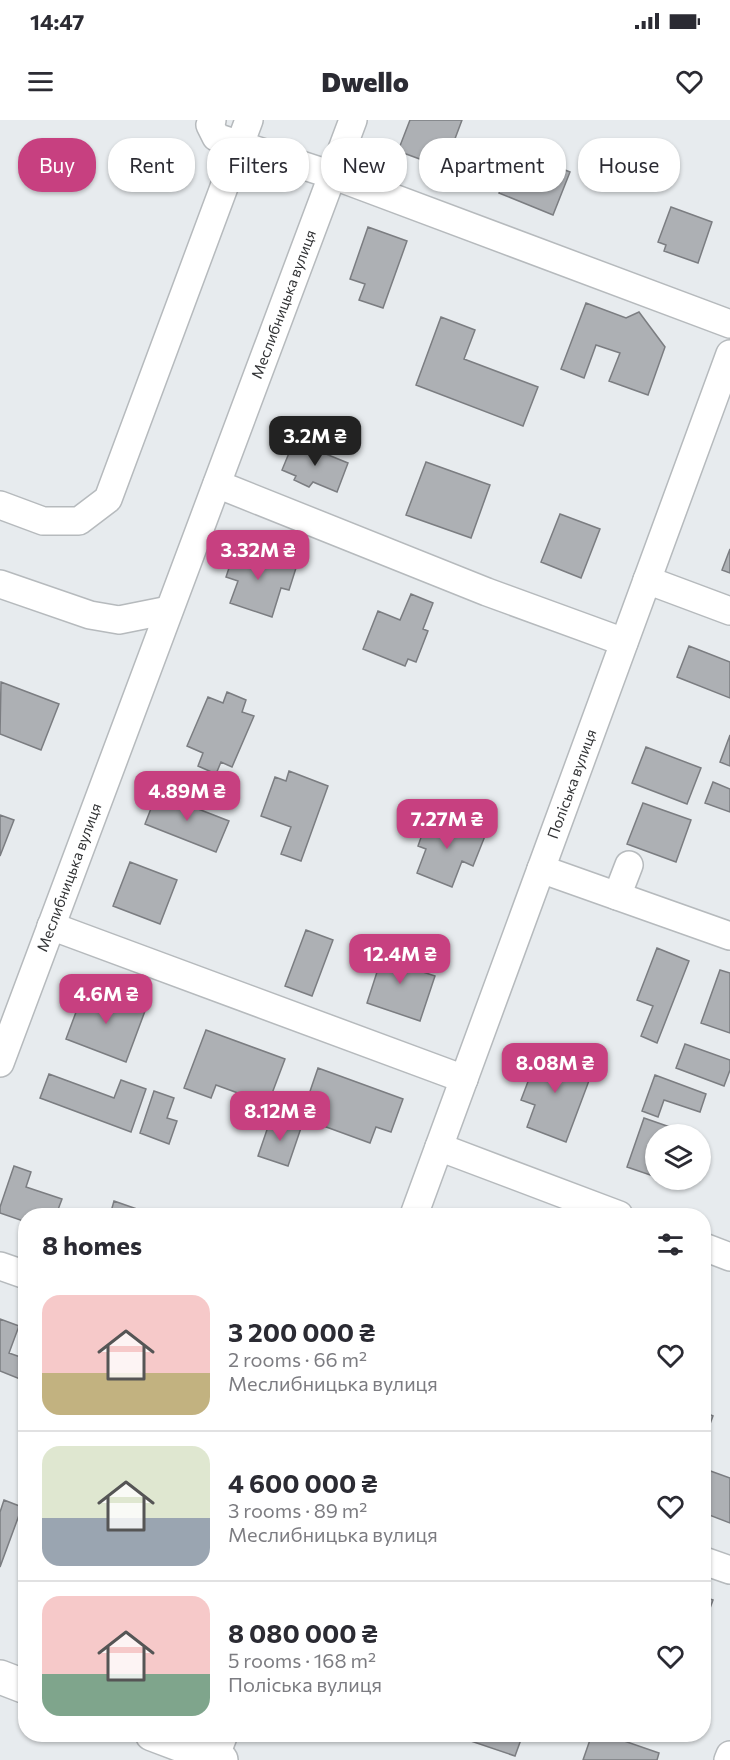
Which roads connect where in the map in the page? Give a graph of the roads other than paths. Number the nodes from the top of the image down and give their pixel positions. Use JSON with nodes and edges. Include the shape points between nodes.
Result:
{"nodes":[{"id":1,"x":212,"y":120,"type":"edge"},
{"id":2,"x":249,"y":120,"type":"edge"},
{"id":3,"x":353,"y":120,"type":"edge"},
{"id":4,"x":219,"y":138,"type":"edge"},
{"id":5,"x":243,"y":138,"type":"edge"},
{"id":6,"x":346,"y":138,"type":"edge"},
{"id":7,"x":222,"y":192,"type":"edge"},
{"id":8,"x":326,"y":192,"type":"edge"},
{"id":9,"x":377,"y":192,"type":"edge"},
{"id":10,"x":730,"y":324,"type":"edge"},
{"id":11,"x":730,"y":354,"type":"edge"},
{"id":12,"x":217,"y":484,"type":"junction"},
{"id":13,"x":0,"y":506,"type":"edge"},
{"id":14,"x":647,"y":580,"type":"junction"},
{"id":15,"x":0,"y":584,"type":"edge"},
{"id":16,"x":169,"y":610,"type":"junction"},
{"id":17,"x":730,"y":611,"type":"edge"},
{"id":18,"x":624,"y":642,"type":"junction"},
{"id":19,"x":628,"y":865,"type":"dead end"},
{"id":20,"x":541,"y":869,"type":"junction"},
{"id":21,"x":617,"y":896,"type":"junction"},
{"id":22,"x":51,"y":926,"type":"junction"},
{"id":23,"x":730,"y":936,"type":"edge"},
{"id":24,"x":0,"y":1063,"type":"edge"},
{"id":25,"x":464,"y":1079,"type":"junction"},
{"id":26,"x":439,"y":1147,"type":"junction"},
{"id":27,"x":417,"y":1208,"type":"edge"},
{"id":28,"x":600,"y":1208,"type":"edge"},
{"id":29,"x":711,"y":1250,"type":"edge"},
{"id":30,"x":730,"y":1257,"type":"edge"},
{"id":31,"x":0,"y":1266,"type":"edge"},
{"id":32,"x":18,"y":1272,"type":"edge"},
{"id":33,"x":711,"y":1563,"type":"edge"},
{"id":34,"x":730,"y":1570,"type":"edge"},
{"id":35,"x":0,"y":1677,"type":"edge"},
{"id":36,"x":18,"y":1684,"type":"edge"},
{"id":37,"x":180,"y":1742,"type":"edge"},
{"id":38,"x":219,"y":1753,"type":"edge"},
{"id":39,"x":730,"y":1755,"type":"edge"},
{"id":40,"x":728,"y":1760,"type":"edge"}],
"edges":[{"from":1,"to":4,"type":"street","via":[[210,125]]},
{"from":2,"to":5,"type":"street"},
{"from":3,"to":6,"type":"street","name":"Меслибницька вулиця"},
{"from":7,"to":13,"type":"street","via":[[108,499],[79,521],[44,521]]},
{"from":8,"to":12,"type":"street","name":"Меслибницька вулиця"},
{"from":9,"to":10,"type":"street"},
{"from":11,"to":14,"type":"street","name":"Поліська вулиця"},
{"from":12,"to":16,"type":"street","name":"Меслибницька вулиця"},
{"from":12,"to":18,"type":"street"},
{"from":14,"to":17,"type":"street"},
{"from":14,"to":18,"type":"street","name":"Поліська вулиця"},
{"from":15,"to":16,"type":"street","via":[[90,615],[119,620]]},
{"from":16,"to":22,"type":"street","name":"Меслибницька вулиця"},
{"from":18,"to":20,"type":"street","name":"Поліська вулиця"},
{"from":19,"to":21,"type":"street"},
{"from":20,"to":21,"type":"street"},
{"from":20,"to":25,"type":"street","name":"Поліська вулиця"},
{"from":21,"to":23,"type":"street"},
{"from":22,"to":24,"type":"street","name":"Меслибницька вулиця"},
{"from":22,"to":25,"type":"street"},
{"from":25,"to":26,"type":"street","name":"Поліська вулиця"},
{"from":26,"to":27,"type":"street","name":"Поліська вулиця"},
{"from":26,"to":28,"type":"street"},
{"from":29,"to":30,"type":"street"},
{"from":31,"to":32,"type":"street"},
{"from":33,"to":34,"type":"street"},
{"from":35,"to":36,"type":"main road"},
{"from":37,"to":38,"type":"main road"},
{"from":39,"to":40,"type":"street"}]}
